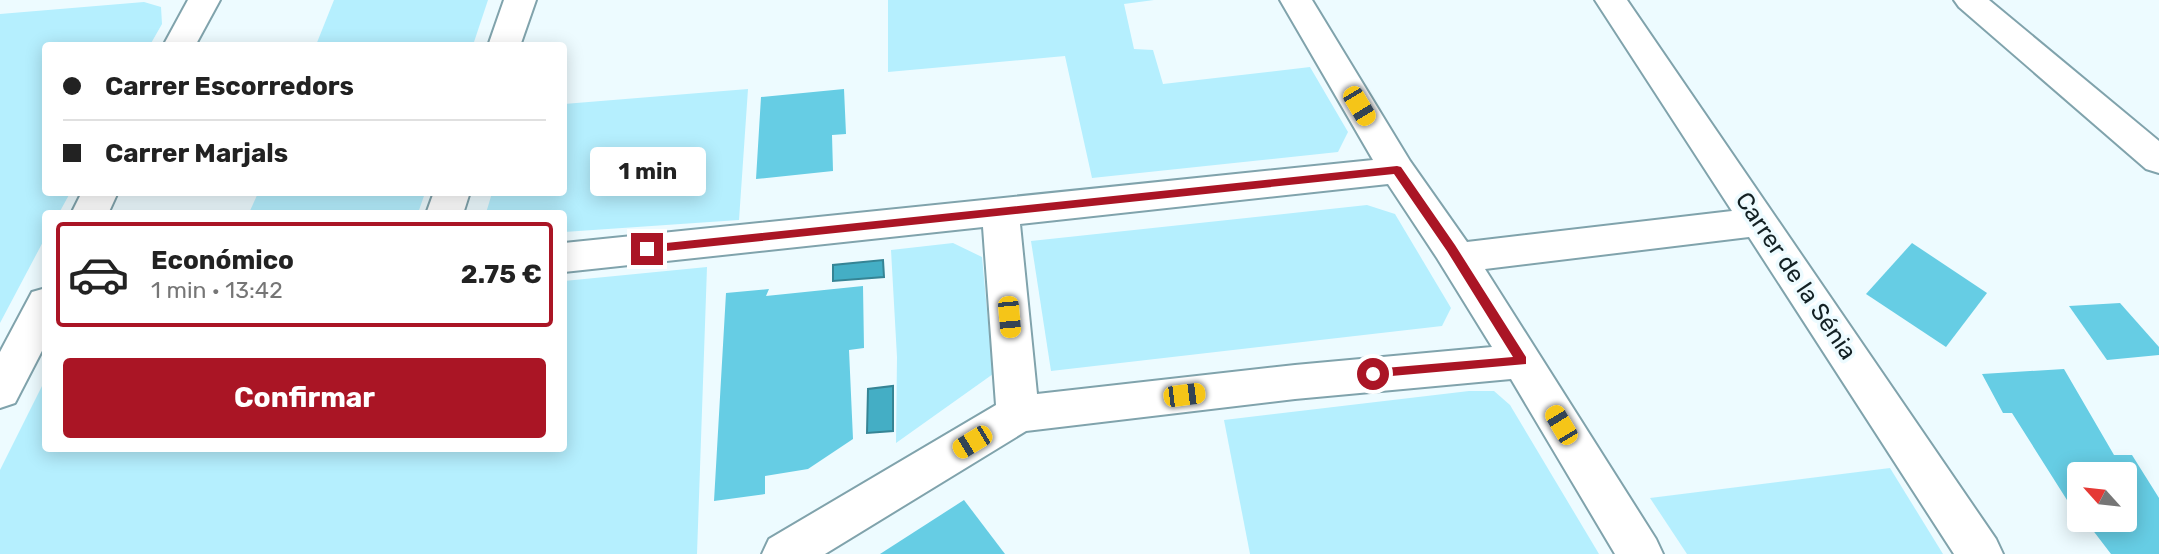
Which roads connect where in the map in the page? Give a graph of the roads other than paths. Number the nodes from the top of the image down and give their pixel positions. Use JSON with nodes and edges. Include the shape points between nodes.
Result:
{"nodes":[{"id":1,"x":204,"y":0,"type":"edge"},
{"id":2,"x":520,"y":0,"type":"edge"},
{"id":3,"x":1296,"y":0,"type":"edge"},
{"id":4,"x":1611,"y":0,"type":"edge"},
{"id":5,"x":1970,"y":0,"type":"edge"},
{"id":6,"x":181,"y":42,"type":"edge"},
{"id":7,"x":505,"y":42,"type":"edge"},
{"id":8,"x":2159,"y":160,"type":"edge"},
{"id":9,"x":1397,"y":170,"type":"junction"},
{"id":10,"x":1000,"y":212,"type":"junction"},
{"id":11,"x":1760,"y":222,"type":"junction"},
{"id":12,"x":567,"y":258,"type":"edge"},
{"id":13,"x":1456,"y":258,"type":"junction"},
{"id":14,"x":42,"y":313,"type":"edge"},
{"id":15,"x":1522,"y":361,"type":"junction"},
{"id":16,"x":0,"y":391,"type":"edge"},
{"id":17,"x":1018,"y":414,"type":"junction"},
{"id":18,"x":785,"y":554,"type":"edge"},
{"id":19,"x":1640,"y":554,"type":"edge"},
{"id":20,"x":1980,"y":554,"type":"edge"}],
"edges":[{"from":1,"to":6,"type":"street"},
{"from":2,"to":7,"type":"street"},
{"from":3,"to":9,"type":"street"},
{"from":4,"to":11,"type":"street","name":"Carrer de la Sénia"},
{"from":5,"to":8,"type":"street"},
{"from":9,"to":10,"type":"street"},
{"from":9,"to":13,"type":"street"},
{"from":10,"to":12,"type":"street"},
{"from":10,"to":17,"type":"street"},
{"from":11,"to":13,"type":"street"},
{"from":11,"to":20,"type":"street","name":"Carrer de la Sénia"},
{"from":13,"to":15,"type":"street"},
{"from":14,"to":16,"type":"street"},
{"from":15,"to":17,"type":"street"},
{"from":15,"to":19,"type":"street"},
{"from":17,"to":18,"type":"street"}]}
